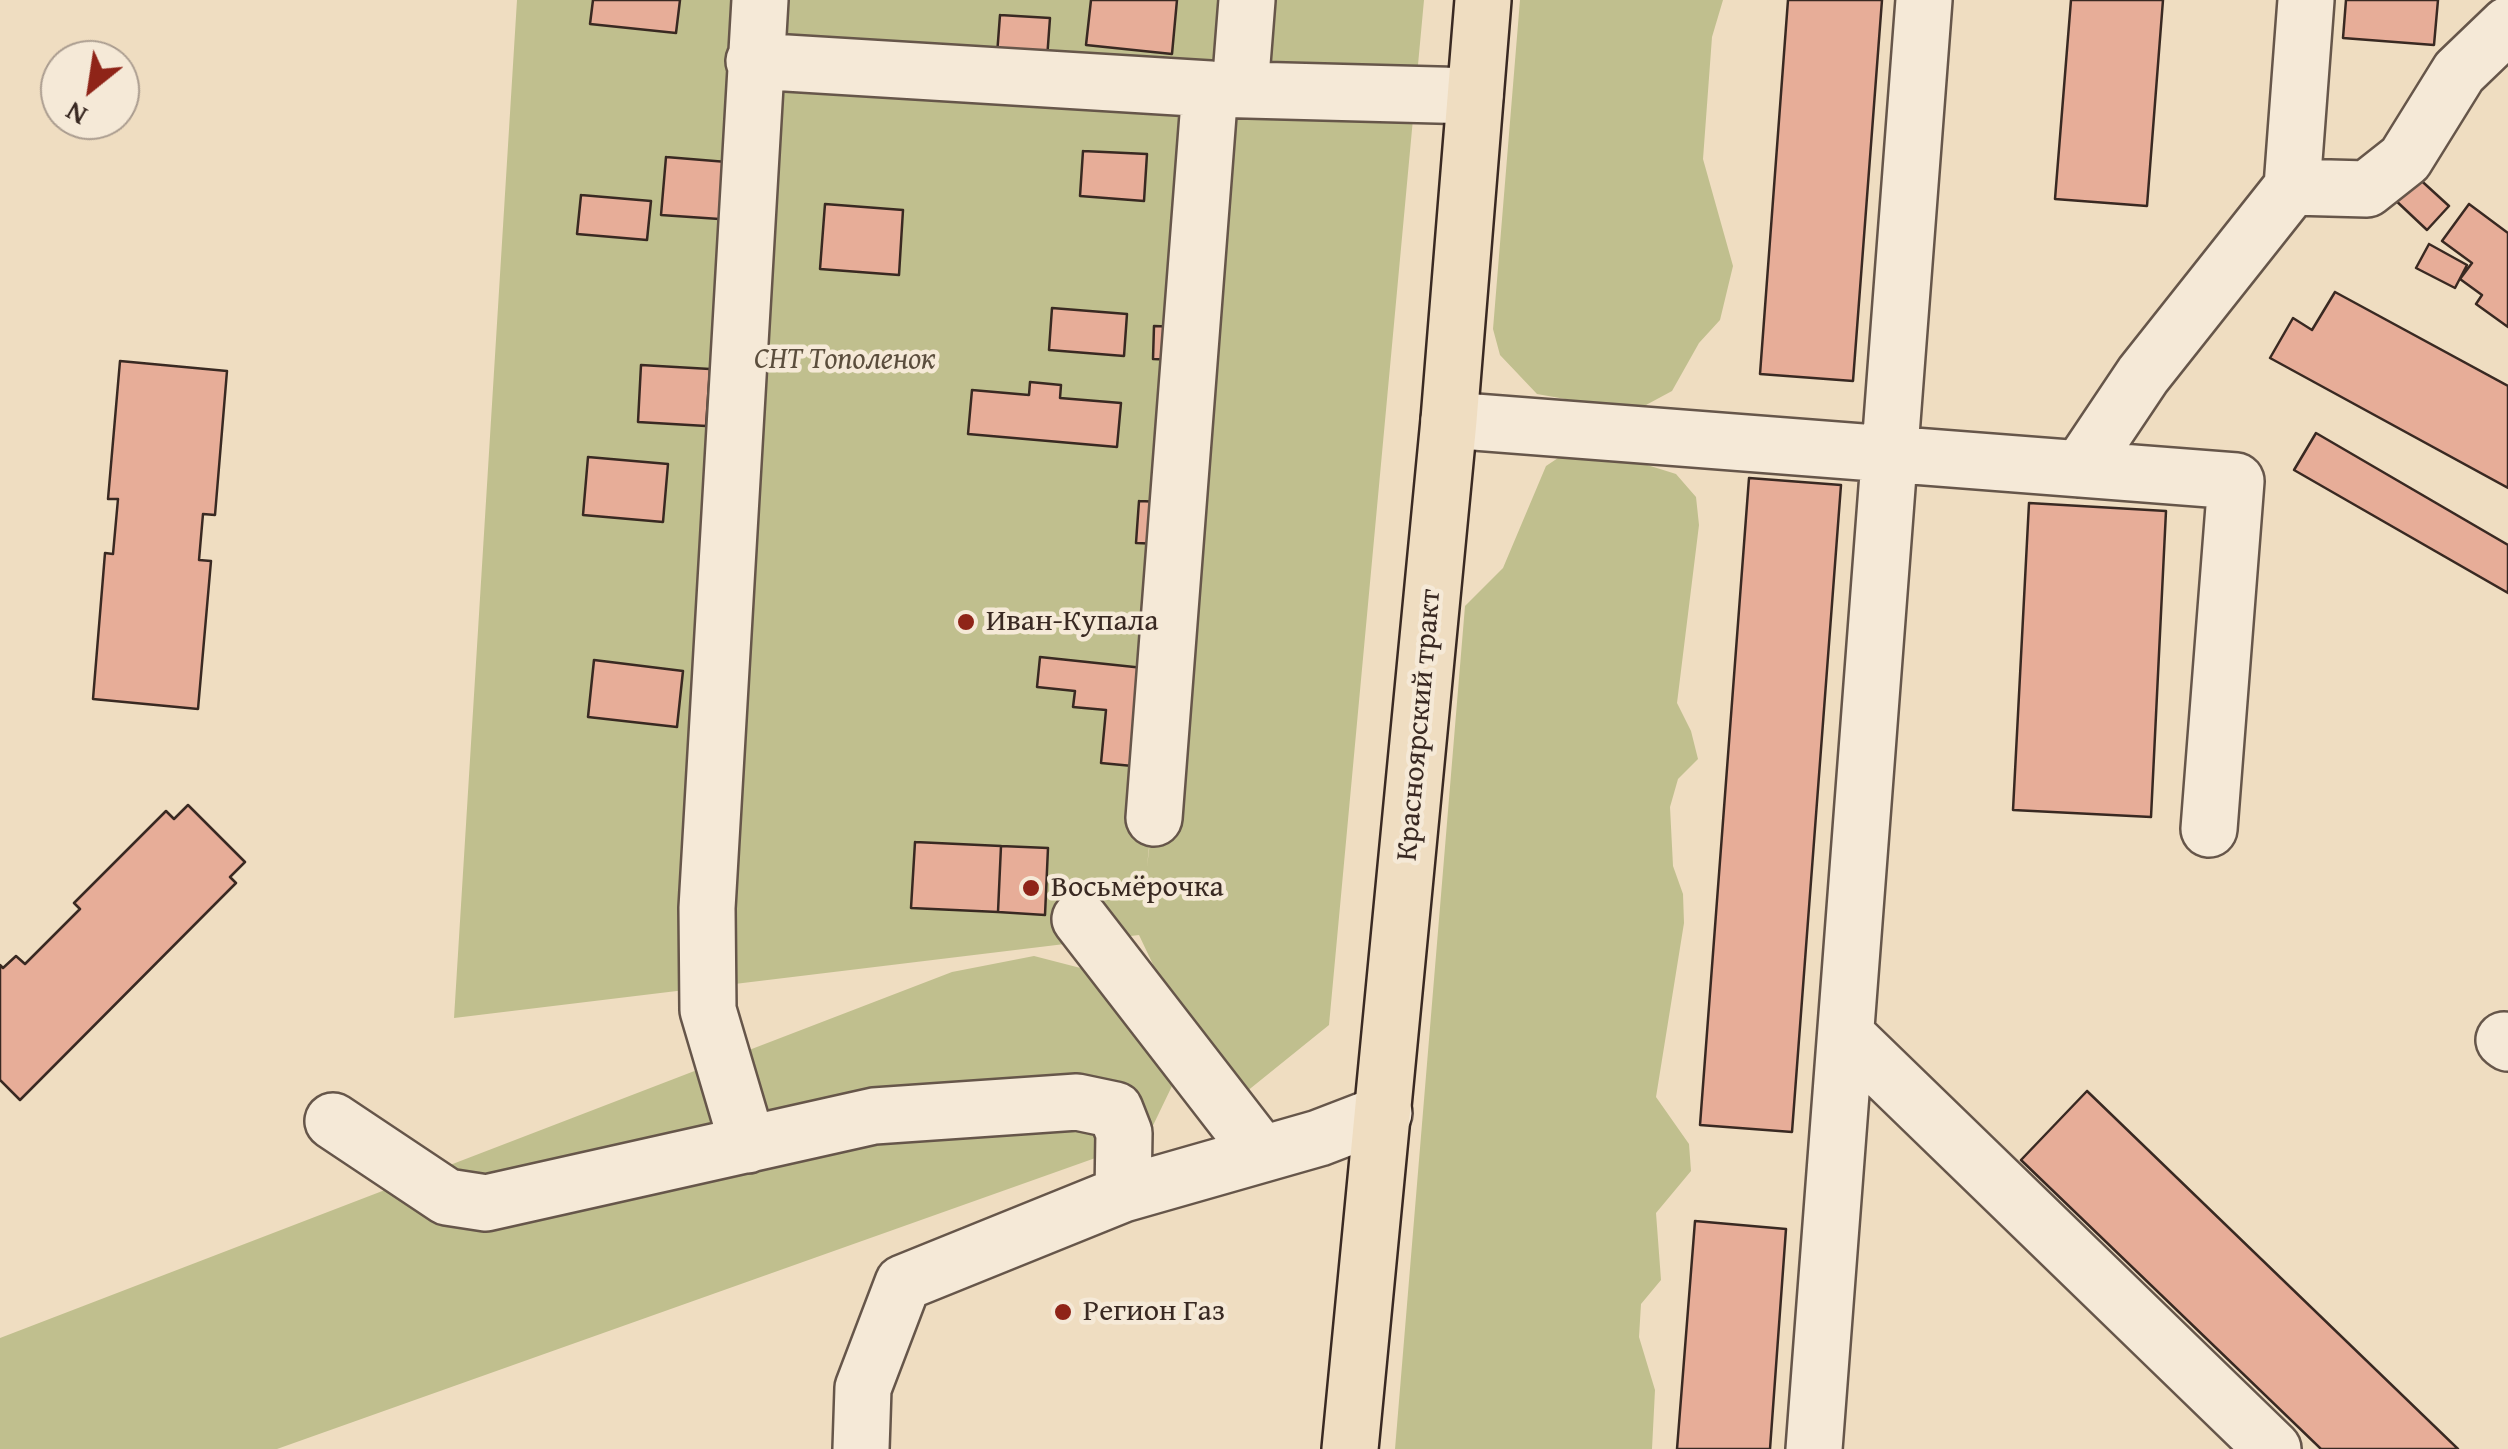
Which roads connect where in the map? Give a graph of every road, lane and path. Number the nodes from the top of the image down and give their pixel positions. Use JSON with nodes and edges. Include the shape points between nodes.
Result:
{"nodes":[{"id":1,"x":760,"y":0,"type":"edge"},
{"id":2,"x":1248,"y":0,"type":"edge"},
{"id":3,"x":1483,"y":0,"type":"edge"},
{"id":4,"x":1924,"y":0,"type":"edge"},
{"id":5,"x":2306,"y":0,"type":"edge"},
{"id":6,"x":2508,"y":26,"type":"edge"},
{"id":7,"x":754,"y":61,"type":"junction"},
{"id":8,"x":1225,"y":89,"type":"junction"},
{"id":9,"x":1475,"y":96,"type":"junction"},
{"id":10,"x":2292,"y":187,"type":"junction"},
{"id":11,"x":1448,"y":420,"type":"junction"},
{"id":12,"x":1889,"y":454,"type":"junction"},
{"id":13,"x":2080,"y":469,"type":"junction"},
{"id":14,"x":1154,"y":818,"type":"dead end"},
{"id":15,"x":2210,"y":830,"type":"dead end"},
{"id":16,"x":1080,"y":919,"type":"dead end"},
{"id":17,"x":1846,"y":1035,"type":"junction"},
{"id":18,"x":1384,"y":1113,"type":"junction"},
{"id":19,"x":333,"y":1121,"type":"dead end"},
{"id":20,"x":748,"y":1145,"type":"junction"},
{"id":21,"x":1261,"y":1153,"type":"junction"},
{"id":22,"x":1124,"y":1194,"type":"junction"},
{"id":23,"x":861,"y":1449,"type":"edge"},
{"id":24,"x":1350,"y":1449,"type":"edge"},
{"id":25,"x":1814,"y":1449,"type":"edge"},
{"id":26,"x":2273,"y":1449,"type":"edge"}],
"edges":[{"from":1,"to":7,"type":"lane"},
{"from":2,"to":8,"type":"lane"},
{"from":3,"to":9,"type":"main road","name":"Красноярский тракт"},
{"from":4,"to":12,"type":"lane"},
{"from":5,"to":10,"type":"lane"},
{"from":6,"to":10,"type":"lane","via":[[2459,72],[2405,160],[2367,189]]},
{"from":7,"to":8,"type":"lane"},
{"from":7,"to":20,"type":"lane","via":[[707,908],[708,1010]]},
{"from":8,"to":9,"type":"lane"},
{"from":8,"to":14,"type":"lane"},
{"from":9,"to":11,"type":"main road","name":"Красноярский тракт"},
{"from":10,"to":13,"type":"lane","via":[[2143,375]]},
{"from":11,"to":12,"type":"lane"},
{"from":11,"to":18,"type":"main road","name":"Красноярский тракт"},
{"from":12,"to":13,"type":"lane"},
{"from":12,"to":17,"type":"lane"},
{"from":13,"to":15,"type":"lane","via":[[2236,481]]},
{"from":16,"to":21,"type":"lane"},
{"from":17,"to":25,"type":"lane"},
{"from":17,"to":26,"type":"lane"},
{"from":18,"to":21,"type":"lane"},
{"from":18,"to":24,"type":"main road","name":"Красноярский тракт"},
{"from":19,"to":20,"type":"lane","via":[[447,1196],[486,1203]]},
{"from":20,"to":22,"type":"lane","via":[[874,1116],[1076,1102],[1115,1110],[1124,1132]]},
{"from":21,"to":22,"type":"lane"},
{"from":22,"to":23,"type":"lane","via":[[903,1283],[863,1388]]}]}
